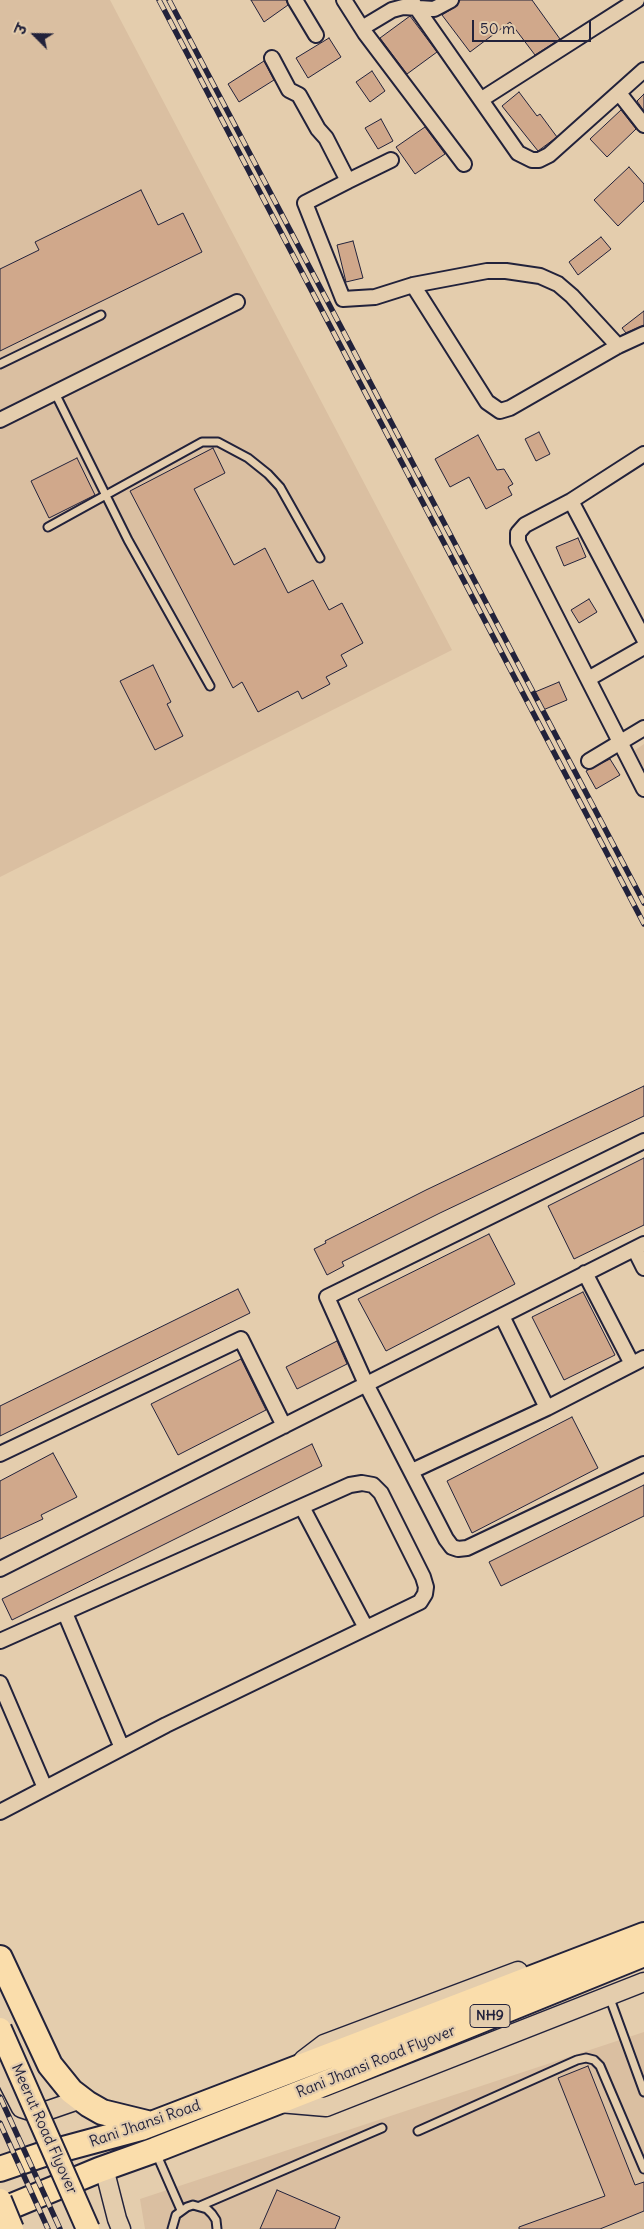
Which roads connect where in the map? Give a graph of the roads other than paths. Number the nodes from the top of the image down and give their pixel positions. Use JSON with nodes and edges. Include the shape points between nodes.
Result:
{"nodes":[{"id":1,"x":295,"y":0,"type":"edge"},
{"id":2,"x":344,"y":0,"type":"edge"},
{"id":3,"x":451,"y":0,"type":"edge"},
{"id":4,"x":637,"y":0,"type":"edge"},
{"id":5,"x":414,"y":3,"type":"edge"},
{"id":6,"x":362,"y":28,"type":"junction"},
{"id":7,"x":316,"y":36,"type":"dead end"},
{"id":8,"x":272,"y":58,"type":"dead end"},
{"id":9,"x":644,"y":70,"type":"edge"},
{"id":10,"x":619,"y":93,"type":"junction"},
{"id":11,"x":482,"y":99,"type":"junction"},
{"id":12,"x":644,"y":125,"type":"edge"},
{"id":13,"x":391,"y":160,"type":"dead end"},
{"id":14,"x":464,"y":164,"type":"dead end"},
{"id":15,"x":348,"y":181,"type":"junction"},
{"id":16,"x":413,"y":285,"type":"junction"},
{"id":17,"x":237,"y":302,"type":"dead end"},
{"id":18,"x":101,"y":316,"type":"dead end"},
{"id":19,"x":644,"y":334,"type":"edge"},
{"id":20,"x":618,"y":346,"type":"junction"},
{"id":21,"x":0,"y":364,"type":"edge"},
{"id":22,"x":54,"y":393,"type":"junction"},
{"id":23,"x":0,"y":420,"type":"edge"},
{"id":24,"x":644,"y":454,"type":"edge"},
{"id":25,"x":105,"y":495,"type":"junction"},
{"id":26,"x":571,"y":501,"type":"junction"},
{"id":27,"x":48,"y":526,"type":"dead end"},
{"id":28,"x":320,"y":558,"type":"dead end"},
{"id":29,"x":644,"y":640,"type":"edge"},
{"id":30,"x":644,"y":647,"type":"edge"},
{"id":31,"x":588,"y":679,"type":"junction"},
{"id":32,"x":210,"y":686,"type":"dead end"},
{"id":33,"x":644,"y":728,"type":"edge"},
{"id":34,"x":620,"y":742,"type":"junction"},
{"id":35,"x":589,"y":761,"type":"dead end"},
{"id":36,"x":644,"y":789,"type":"edge"},
{"id":37,"x":644,"y":1141,"type":"edge"},
{"id":38,"x":639,"y":1247,"type":"edge"},
{"id":39,"x":644,"y":1268,"type":"edge"},
{"id":40,"x":585,"y":1273,"type":"junction"},
{"id":41,"x":502,"y":1316,"type":"junction"},
{"id":42,"x":638,"y":1361,"type":"edge"},
{"id":43,"x":366,"y":1384,"type":"junction"},
{"id":44,"x":547,"y":1408,"type":"junction"},
{"id":45,"x":284,"y":1426,"type":"junction"},
{"id":46,"x":0,"y":1454,"type":"edge"},
{"id":47,"x":644,"y":1464,"type":"edge"},
{"id":48,"x":412,"y":1471,"type":"junction"},
{"id":49,"x":302,"y":1507,"type":"junction"},
{"id":50,"x":0,"y":1569,"type":"edge"},
{"id":51,"x":66,"y":1613,"type":"junction"},
{"id":52,"x":366,"y":1628,"type":"junction"},
{"id":53,"x":0,"y":1641,"type":"edge"},
{"id":54,"x":0,"y":1683,"type":"edge"},
{"id":55,"x":122,"y":1748,"type":"junction"},
{"id":56,"x":45,"y":1788,"type":"junction"},
{"id":57,"x":0,"y":1812,"type":"edge"},
{"id":58,"x":644,"y":1923,"type":"edge"},
{"id":59,"x":644,"y":1935,"type":"edge"},
{"id":60,"x":644,"y":1954,"type":"edge"},
{"id":61,"x":0,"y":1958,"type":"edge"},
{"id":62,"x":644,"y":1982,"type":"edge"},
{"id":63,"x":608,"y":1995,"type":"junction"},
{"id":64,"x":0,"y":2028,"type":"edge"},
{"id":65,"x":0,"y":2067,"type":"edge"},
{"id":66,"x":284,"y":2074,"type":"junction"},
{"id":67,"x":644,"y":2092,"type":"edge"},
{"id":68,"x":80,"y":2099,"type":"junction"},
{"id":69,"x":274,"y":2103,"type":"junction"},
{"id":70,"x":151,"y":2124,"type":"junction"},
{"id":71,"x":382,"y":2128,"type":"dead end"},
{"id":72,"x":418,"y":2131,"type":"dead end"},
{"id":73,"x":155,"y":2150,"type":"junction"},
{"id":74,"x":1,"y":2164,"type":"edge"},
{"id":75,"x":104,"y":2168,"type":"junction"},
{"id":76,"x":644,"y":2169,"type":"edge"},
{"id":77,"x":7,"y":2204,"type":"edge"},
{"id":78,"x":200,"y":2206,"type":"junction"},
{"id":79,"x":181,"y":2210,"type":"junction"},
{"id":80,"x":115,"y":2226,"type":"edge"},
{"id":81,"x":12,"y":2229,"type":"edge"},
{"id":82,"x":88,"y":2229,"type":"edge"},
{"id":83,"x":172,"y":2229,"type":"edge"},
{"id":84,"x":217,"y":2229,"type":"edge"}],
"edges":[{"from":1,"to":7,"type":"street"},
{"from":2,"to":6,"type":"street"},
{"from":3,"to":5,"type":"street","via":[[434,9]]},
{"from":4,"to":11,"type":"street"},
{"from":5,"to":6,"type":"street","via":[[392,10]]},
{"from":5,"to":11,"type":"street"},
{"from":6,"to":14,"type":"street"},
{"from":8,"to":15,"type":"street","via":[[289,90],[299,95],[326,138]]},
{"from":9,"to":10,"type":"street"},
{"from":10,"to":11,"type":"street","via":[[539,160],[518,153]]},
{"from":10,"to":12,"type":"street"},
{"from":13,"to":15,"type":"street"},
{"from":15,"to":16,"type":"street","via":[[305,203],[344,299],[375,297]]},
{"from":16,"to":20,"type":"street","via":[[487,271],[540,276],[558,284],[572,296]]},
{"from":16,"to":20,"type":"street","via":[[487,402],[500,411]]},
{"from":17,"to":22,"type":"street"},
{"from":18,"to":21,"type":"lane"},
{"from":19,"to":20,"type":"street"},
{"from":22,"to":23,"type":"street"},
{"from":22,"to":25,"type":"lane"},
{"from":24,"to":26,"type":"street"},
{"from":25,"to":27,"type":"lane"},
{"from":25,"to":28,"type":"lane","via":[[202,442],[218,442],[248,458],[274,480]]},
{"from":25,"to":32,"type":"lane"},
{"from":26,"to":29,"type":"street"},
{"from":26,"to":31,"type":"street","via":[[525,525],[518,532],[518,542]]},
{"from":30,"to":31,"type":"street"},
{"from":31,"to":34,"type":"street"},
{"from":33,"to":34,"type":"street"},
{"from":34,"to":35,"type":"street"},
{"from":34,"to":36,"type":"street"},
{"from":37,"to":43,"type":"street","via":[[327,1297]]},
{"from":38,"to":39,"type":"street"},
{"from":38,"to":40,"type":"street"},
{"from":40,"to":41,"type":"street"},
{"from":40,"to":42,"type":"street"},
{"from":41,"to":43,"type":"street"},
{"from":41,"to":44,"type":"street"},
{"from":42,"to":44,"type":"street"},
{"from":43,"to":45,"type":"street"},
{"from":43,"to":48,"type":"street"},
{"from":44,"to":48,"type":"street"},
{"from":45,"to":46,"type":"street","via":[[241,1339]]},
{"from":45,"to":50,"type":"street"},
{"from":47,"to":48,"type":"street","via":[[467,1548],[458,1549],[446,1539]]},
{"from":49,"to":51,"type":"street"},
{"from":49,"to":52,"type":"street"},
{"from":49,"to":52,"type":"street","via":[[350,1485],[373,1485],[381,1493],[426,1587],[420,1602]]},
{"from":51,"to":53,"type":"street"},
{"from":51,"to":55,"type":"street"},
{"from":52,"to":55,"type":"street"},
{"from":54,"to":56,"type":"street"},
{"from":55,"to":56,"type":"street"},
{"from":56,"to":57,"type":"street"},
{"from":58,"to":66,"type":"street","via":[[324,2044]]},
{"from":59,"to":66,"type":"highway","name":"Rani Jhansi Road Flyover","number":"NH9"},
{"from":60,"to":69,"type":"highway","name":"Rani Jhansi Road Flyover","number":"NH9"},
{"from":61,"to":68,"type":"highway","via":[[50,2065]]},
{"from":62,"to":63,"type":"street"},
{"from":63,"to":67,"type":"lane"},
{"from":63,"to":69,"type":"street","via":[[326,2107]]},
{"from":64,"to":82,"type":"main road","name":"Meerut Road Flyover","bridge":true},
{"from":65,"to":68,"type":"street","via":[[21,2108],[49,2110]]},
{"from":66,"to":70,"type":"highway","name":"Rani Jhansi Road","number":"NH9"},
{"from":68,"to":70,"type":"highway","via":[[102,2112]]},
{"from":69,"to":73,"type":"highway","number":"NH9"},
{"from":70,"to":74,"type":"highway","name":"Rani Jhansi Road","number":"NH9"},
{"from":71,"to":78,"type":"lane"},
{"from":72,"to":76,"type":"lane","via":[[586,2058],[600,2066]]},
{"from":73,"to":75,"type":"highway","number":"NH9"},
{"from":73,"to":79,"type":"lane"},
{"from":75,"to":77,"type":"highway","number":"NH9"},
{"from":75,"to":80,"type":"street"},
{"from":77,"to":81,"type":"main road","bridge":true},
{"from":78,"to":79,"type":"lane"},
{"from":78,"to":84,"type":"lane","via":[[212,2214]]},
{"from":79,"to":83,"type":"lane","via":[[173,2221]]}]}
